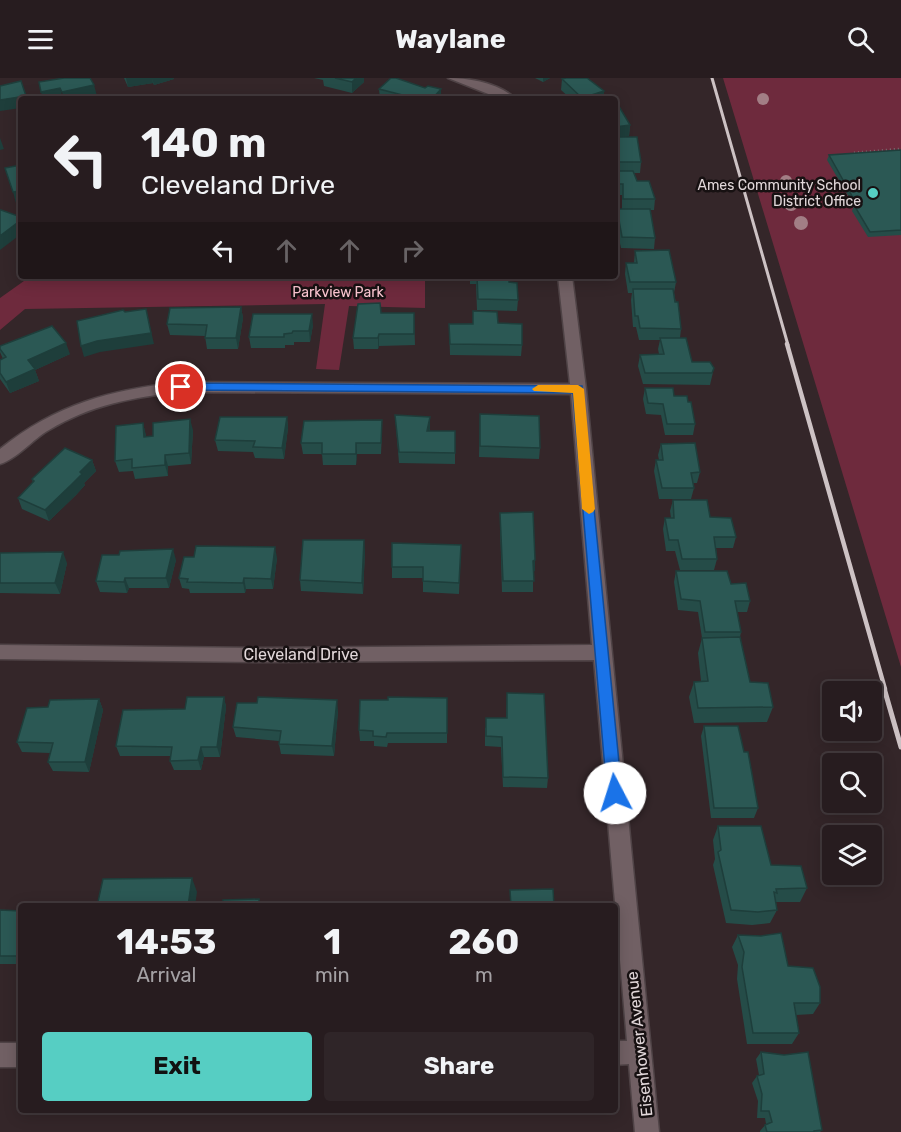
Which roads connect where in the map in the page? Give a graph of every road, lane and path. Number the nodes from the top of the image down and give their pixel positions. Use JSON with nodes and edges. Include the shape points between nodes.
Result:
{"nodes":[{"id":1,"x":454,"y":78,"type":"edge"},
{"id":2,"x":504,"y":96,"type":"edge"},
{"id":3,"x":901,"y":149,"type":"edge"},
{"id":4,"x":856,"y":158,"type":"edge"},
{"id":5,"x":565,"y":279,"type":"edge"},
{"id":6,"x":578,"y":389,"type":"junction"},
{"id":7,"x":0,"y":458,"type":"edge"},
{"id":8,"x":0,"y":652,"type":"edge"},
{"id":9,"x":601,"y":652,"type":"junction"},
{"id":10,"x":639,"y":1052,"type":"junction"},
{"id":11,"x":618,"y":1053,"type":"edge"},
{"id":12,"x":0,"y":1055,"type":"edge"},
{"id":13,"x":18,"y":1055,"type":"edge"},
{"id":14,"x":647,"y":1132,"type":"edge"}],
"edges":[{"from":1,"to":2,"type":"street"},
{"from":3,"to":4,"type":"path","via":[[853,153]]},
{"from":5,"to":6,"type":"street","name":"Eisenhower Avenue"},
{"from":6,"to":7,"type":"street","via":[[181,387],[133,392],[74,408]]},
{"from":6,"to":9,"type":"street","name":"Eisenhower Avenue"},
{"from":8,"to":9,"type":"street","name":"Cleveland Drive"},
{"from":9,"to":10,"type":"street","name":"Eisenhower Avenue"},
{"from":10,"to":11,"type":"street"},
{"from":10,"to":14,"type":"street","name":"Eisenhower Avenue"},
{"from":12,"to":13,"type":"street"}]}
